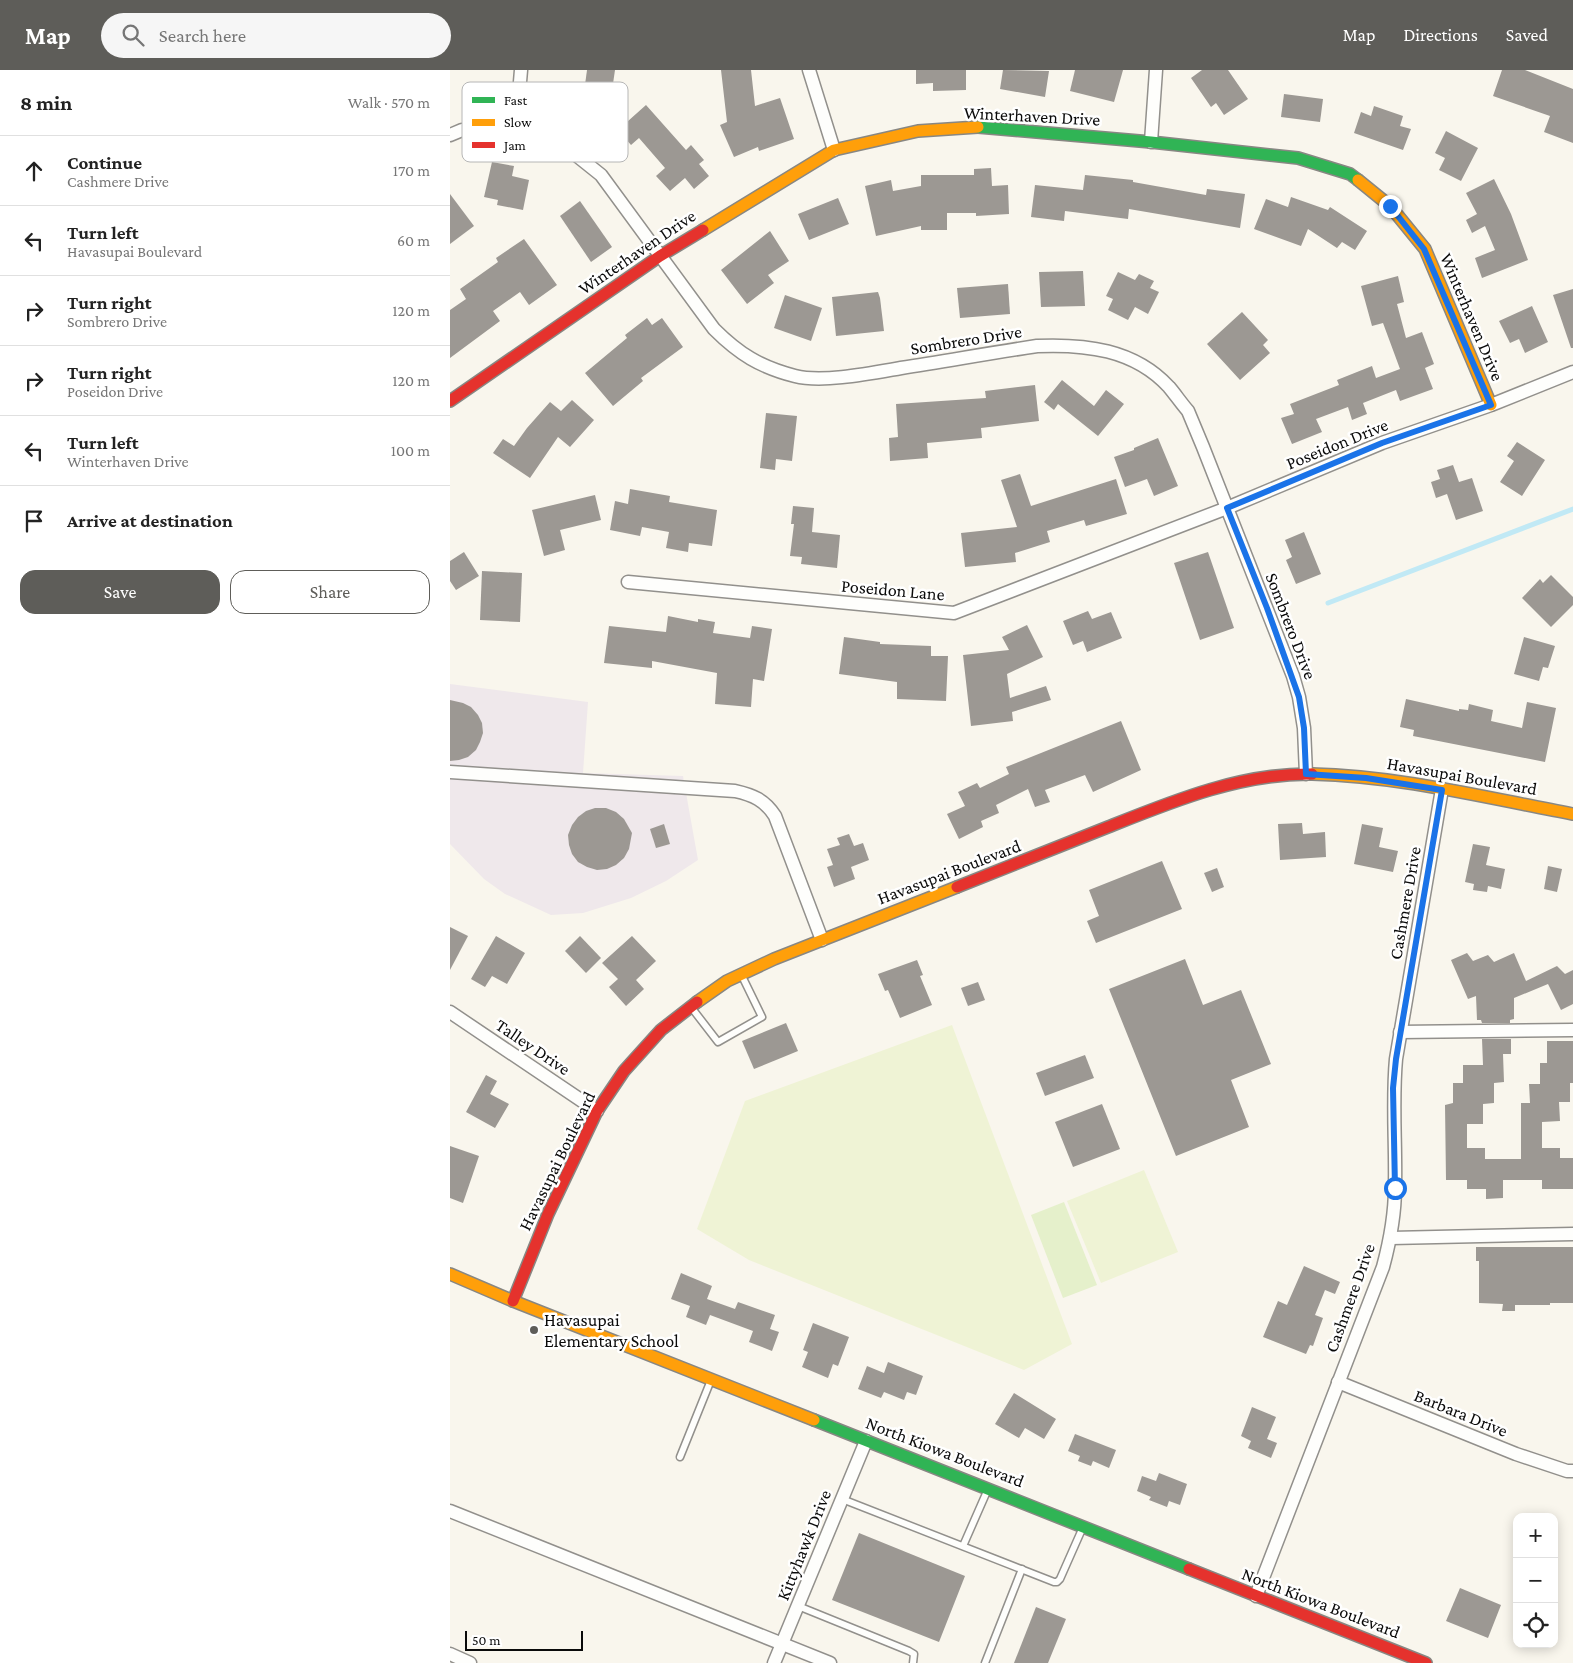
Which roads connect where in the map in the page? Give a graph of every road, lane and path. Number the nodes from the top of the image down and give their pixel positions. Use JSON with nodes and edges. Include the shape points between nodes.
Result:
{"nodes":[{"id":1,"x":809,"y":70,"type":"edge"},
{"id":2,"x":1156,"y":70,"type":"edge"},
{"id":3,"x":462,"y":130,"type":"edge"},
{"id":4,"x":450,"y":135,"type":"edge"},
{"id":5,"x":1151,"y":142,"type":"junction"},
{"id":6,"x":834,"y":150,"type":"junction"},
{"id":7,"x":586,"y":162,"type":"edge"},
{"id":8,"x":660,"y":256,"type":"junction"},
{"id":9,"x":1573,"y":372,"type":"edge"},
{"id":10,"x":450,"y":401,"type":"edge"},
{"id":11,"x":1491,"y":405,"type":"junction"},
{"id":12,"x":1227,"y":508,"type":"junction"},
{"id":13,"x":628,"y":582,"type":"dead end"},
{"id":14,"x":450,"y":772,"type":"edge"},
{"id":15,"x":1306,"y":774,"type":"junction"},
{"id":16,"x":1442,"y":790,"type":"junction"},
{"id":17,"x":1573,"y":812,"type":"edge"},
{"id":18,"x":822,"y":940,"type":"junction"},
{"id":19,"x":741,"y":974,"type":"junction"},
{"id":20,"x":691,"y":1006,"type":"junction"},
{"id":21,"x":450,"y":1012,"type":"edge"},
{"id":22,"x":1573,"y":1030,"type":"edge"},
{"id":23,"x":1400,"y":1032,"type":"junction"},
{"id":24,"x":597,"y":1111,"type":"junction"},
{"id":25,"x":1573,"y":1234,"type":"edge"},
{"id":26,"x":1390,"y":1238,"type":"junction"},
{"id":27,"x":450,"y":1274,"type":"edge"},
{"id":28,"x":513,"y":1301,"type":"junction"},
{"id":29,"x":711,"y":1378,"type":"junction"},
{"id":30,"x":1338,"y":1382,"type":"junction"},
{"id":31,"x":866,"y":1441,"type":"junction"},
{"id":32,"x":680,"y":1457,"type":"dead end"},
{"id":33,"x":1573,"y":1471,"type":"edge"},
{"id":34,"x":988,"y":1488,"type":"junction"},
{"id":35,"x":842,"y":1499,"type":"junction"},
{"id":36,"x":450,"y":1511,"type":"edge"},
{"id":37,"x":1083,"y":1526,"type":"junction"},
{"id":38,"x":963,"y":1546,"type":"junction"},
{"id":39,"x":1022,"y":1569,"type":"junction"},
{"id":40,"x":1256,"y":1596,"type":"junction"},
{"id":41,"x":798,"y":1606,"type":"junction"},
{"id":42,"x":782,"y":1644,"type":"junction"},
{"id":43,"x":450,"y":1654,"type":"edge"},
{"id":44,"x":470,"y":1663,"type":"edge"},
{"id":45,"x":774,"y":1663,"type":"edge"},
{"id":46,"x":830,"y":1663,"type":"edge"},
{"id":47,"x":913,"y":1663,"type":"edge"},
{"id":48,"x":985,"y":1663,"type":"edge"},
{"id":49,"x":1426,"y":1663,"type":"edge"}],
"edges":[{"from":1,"to":6,"type":"street"},
{"from":2,"to":5,"type":"street"},
{"from":3,"to":4,"type":"street","name":"Sombrero Drive"},
{"from":5,"to":6,"type":"street","name":"Winterhaven Drive","via":[[983,127],[918,130]]},
{"from":5,"to":11,"type":"street","name":"Winterhaven Drive","via":[[1298,158],[1350,174],[1390,206],[1424,249]]},
{"from":6,"to":8,"type":"street","name":"Winterhaven Drive"},
{"from":7,"to":8,"type":"street","name":"Sombrero Drive","via":[[601,175]]},
{"from":8,"to":10,"type":"street","name":"Winterhaven Drive"},
{"from":8,"to":12,"type":"street","name":"Sombrero Drive","via":[[714,329],[732,347],[748,358],[797,377],[867,374],[1036,346],[1062,345],[1118,354],[1152,372],[1188,411]]},
{"from":9,"to":11,"type":"street","name":"Poseidon Drive"},
{"from":11,"to":12,"type":"street","name":"Poseidon Drive","via":[[1382,443]]},
{"from":12,"to":13,"type":"street","name":"Poseidon Lane","via":[[954,613]]},
{"from":12,"to":15,"type":"street","name":"Sombrero Drive","via":[[1299,697]]},
{"from":14,"to":18,"type":"street","via":[[735,791],[760,799],[775,816]]},
{"from":15,"to":16,"type":"street","name":"Havasupai Boulevard","via":[[1366,778]]},
{"from":15,"to":18,"type":"street","name":"Havasupai Boulevard","via":[[1253,780],[1177,800]]},
{"from":16,"to":17,"type":"street","name":"Havasupai Boulevard"},
{"from":16,"to":23,"type":"street","name":"Cashmere Drive"},
{"from":18,"to":19,"type":"street","name":"Havasupai Boulevard"},
{"from":19,"to":20,"type":"street","name":"Havasupai Boulevard"},
{"from":19,"to":20,"type":"lane","via":[[762,1018],[718,1042]]},
{"from":20,"to":24,"type":"street","name":"Havasupai Boulevard","via":[[634,1058]]},
{"from":21,"to":24,"type":"street","name":"Talley Drive"},
{"from":22,"to":23,"type":"street"},
{"from":23,"to":26,"type":"street","name":"Cashmere Drive","via":[[1393,1088],[1395,1188]]},
{"from":24,"to":28,"type":"street","name":"Havasupai Boulevard","via":[[548,1214]]},
{"from":25,"to":26,"type":"street"},
{"from":26,"to":30,"type":"street","name":"Cashmere Drive","via":[[1383,1267]]},
{"from":27,"to":28,"type":"street","name":"North Kiowa Boulevard"},
{"from":28,"to":29,"type":"street","name":"North Kiowa Boulevard"},
{"from":29,"to":31,"type":"street","name":"North Kiowa Boulevard"},
{"from":29,"to":32,"type":"lane"},
{"from":30,"to":33,"type":"street","name":"Barbara Drive","via":[[1516,1454]]},
{"from":30,"to":40,"type":"street","name":"Cashmere Drive"},
{"from":31,"to":34,"type":"street","name":"North Kiowa Boulevard"},
{"from":31,"to":35,"type":"street","name":"Kittyhawk Drive"},
{"from":34,"to":37,"type":"street","name":"North Kiowa Boulevard"},
{"from":34,"to":38,"type":"lane"},
{"from":35,"to":38,"type":"lane"},
{"from":35,"to":41,"type":"street","name":"Kittyhawk Drive"},
{"from":36,"to":42,"type":"street"},
{"from":37,"to":39,"type":"lane","via":[[1057,1582]]},
{"from":37,"to":40,"type":"street","name":"North Kiowa Boulevard"},
{"from":38,"to":39,"type":"lane"},
{"from":39,"to":48,"type":"lane"},
{"from":40,"to":49,"type":"street","name":"North Kiowa Boulevard"},
{"from":41,"to":42,"type":"street","name":"Kittyhawk Drive"},
{"from":41,"to":47,"type":"lane","via":[[909,1651],[914,1654]]},
{"from":42,"to":45,"type":"street","name":"Kittyhawk Drive"},
{"from":42,"to":46,"type":"street"},
{"from":43,"to":44,"type":"street"}]}
